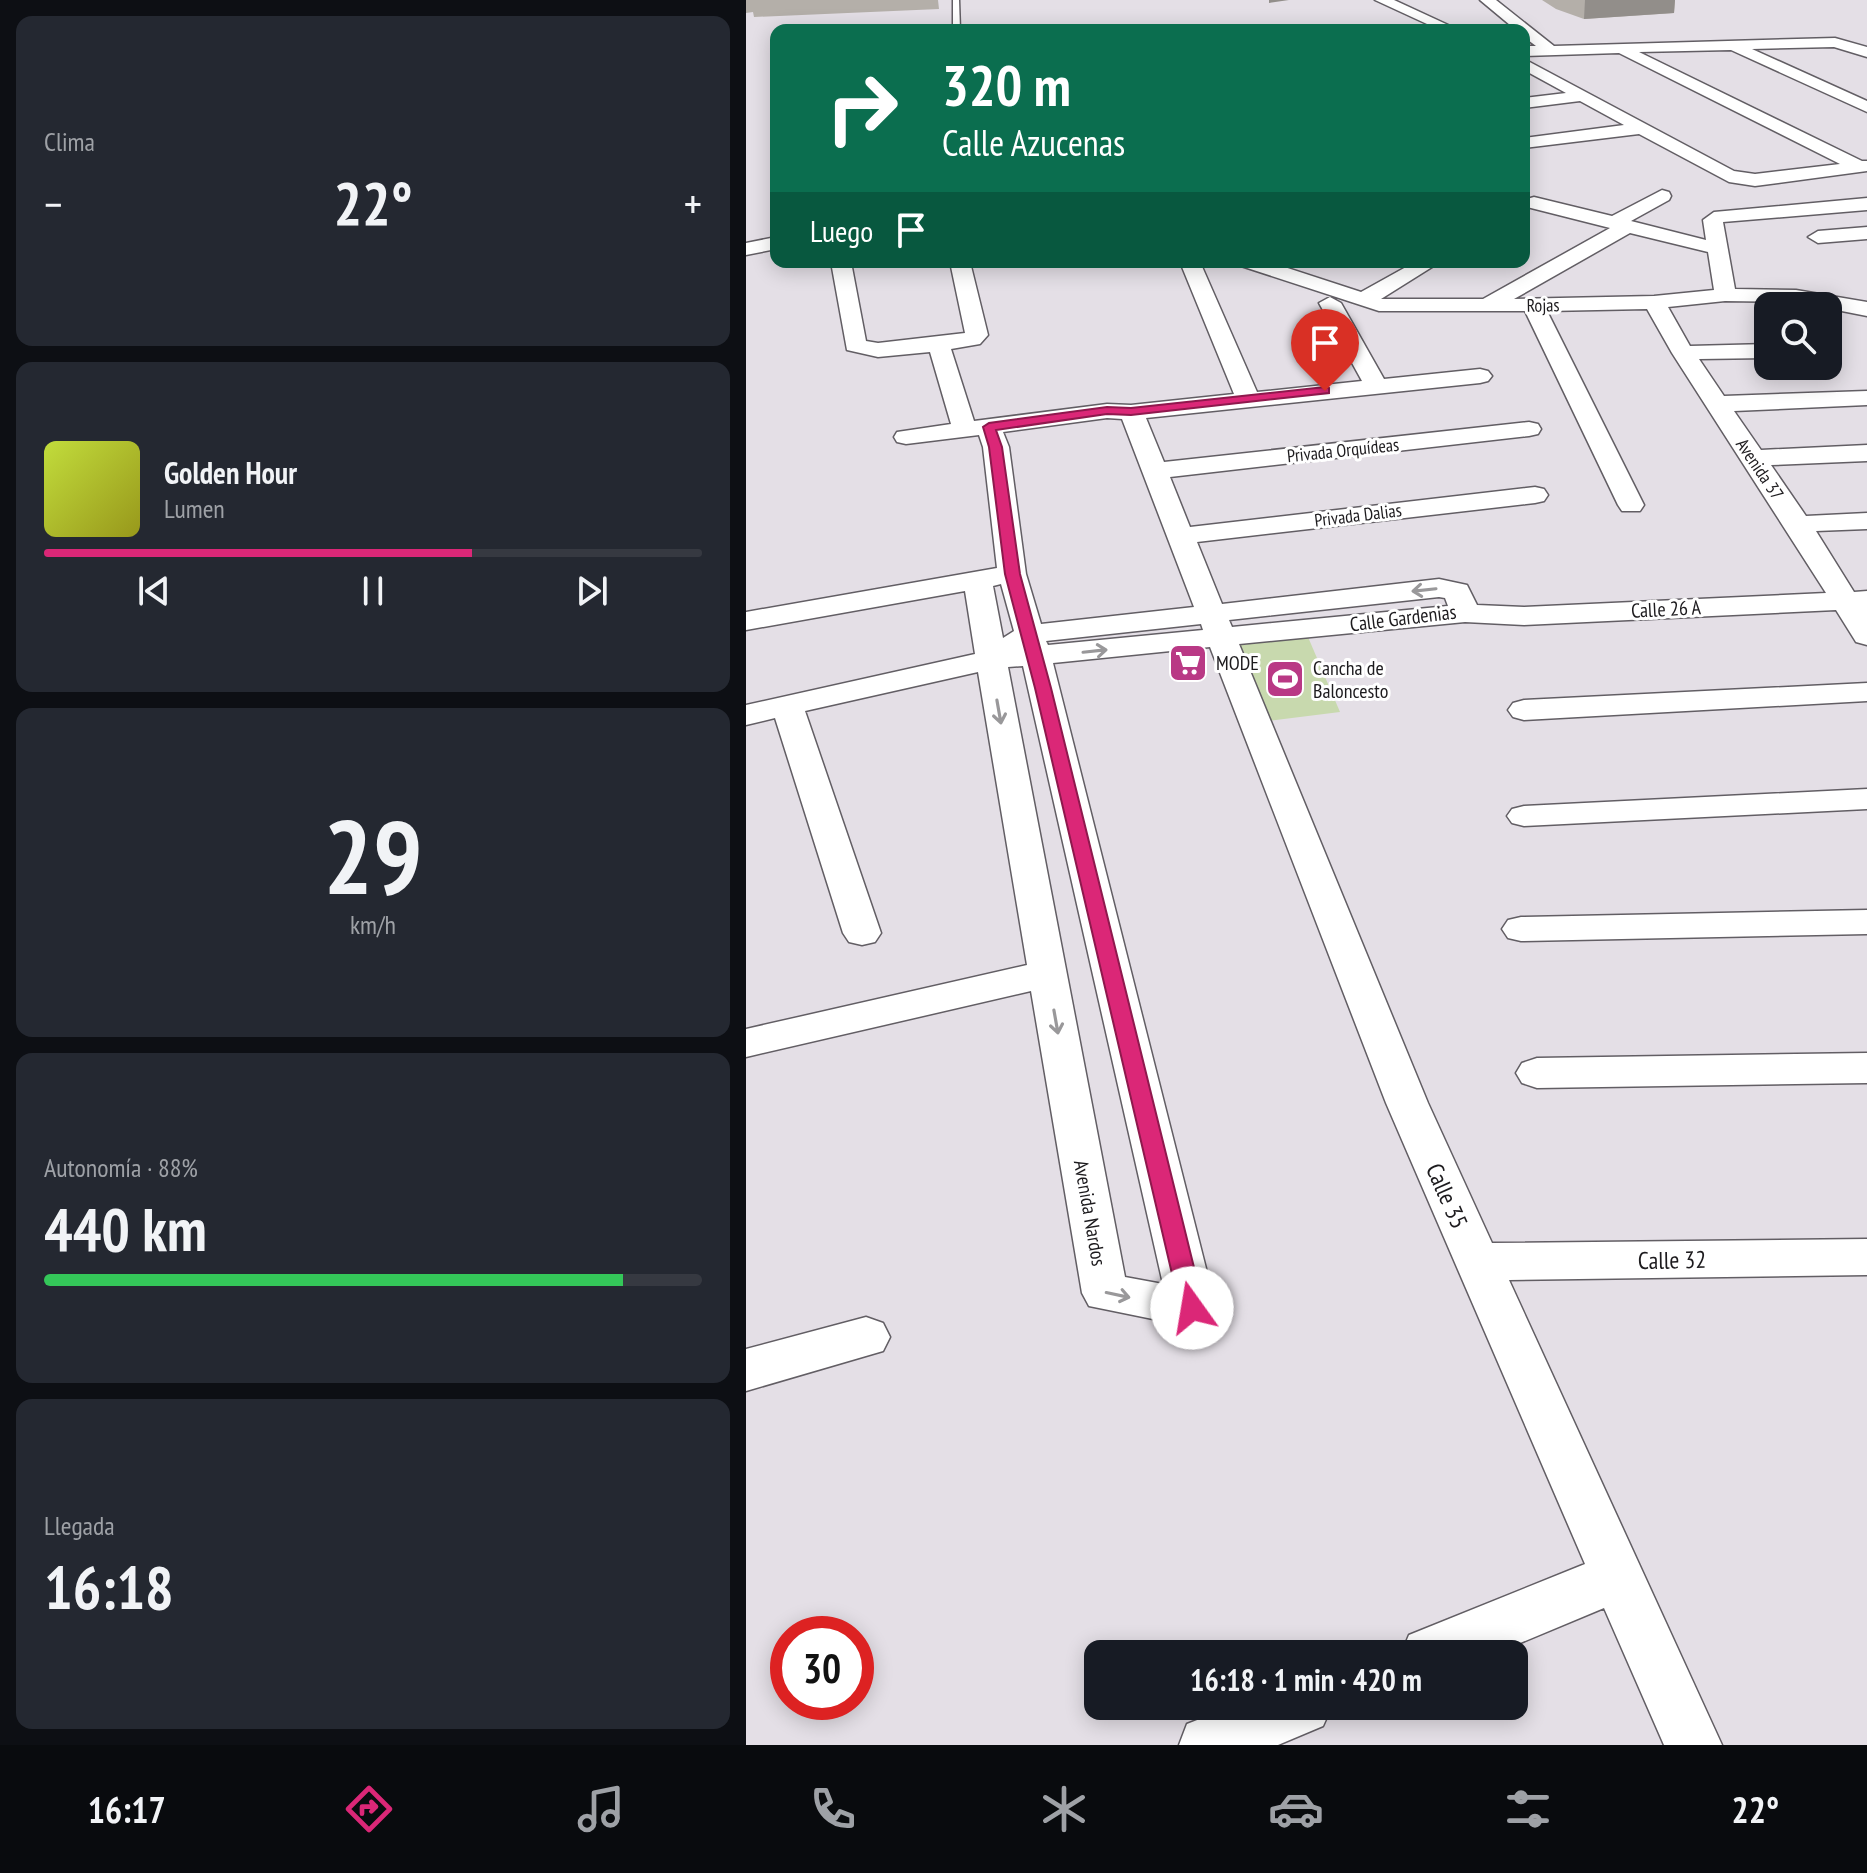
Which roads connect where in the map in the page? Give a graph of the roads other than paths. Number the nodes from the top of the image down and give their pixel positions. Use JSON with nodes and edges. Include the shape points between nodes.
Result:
{"nodes":[{"id":1,"x":956,"y":0,"type":"edge"},
{"id":2,"x":1382,"y":0,"type":"edge"},
{"id":3,"x":1487,"y":0,"type":"edge"},
{"id":4,"x":957,"y":24,"type":"edge"},
{"id":5,"x":1438,"y":24,"type":"edge"},
{"id":6,"x":1517,"y":24,"type":"edge"},
{"id":7,"x":1530,"y":34,"type":"edge"},
{"id":8,"x":1731,"y":45,"type":"junction"},
{"id":9,"x":1620,"y":48,"type":"junction"},
{"id":10,"x":1550,"y":50,"type":"junction"},
{"id":11,"x":1530,"y":51,"type":"edge"},
{"id":12,"x":1867,"y":52,"type":"edge"},
{"id":13,"x":1530,"y":67,"type":"edge"},
{"id":14,"x":1584,"y":96,"type":"junction"},
{"id":15,"x":1530,"y":102,"type":"edge"},
{"id":16,"x":1867,"y":107,"type":"edge"},
{"id":17,"x":1645,"y":128,"type":"junction"},
{"id":18,"x":1530,"y":142,"type":"edge"},
{"id":19,"x":1864,"y":166,"type":"edge"},
{"id":20,"x":1557,"y":190,"type":"dead end"},
{"id":21,"x":1662,"y":196,"type":"dead end"},
{"id":22,"x":1867,"y":204,"type":"edge"},
{"id":23,"x":1530,"y":205,"type":"edge"},
{"id":24,"x":1530,"y":206,"type":"edge"},
{"id":25,"x":1625,"y":227,"type":"junction"},
{"id":26,"x":1867,"y":233,"type":"edge"},
{"id":27,"x":1818,"y":237,"type":"dead end"},
{"id":28,"x":770,"y":244,"type":"edge"},
{"id":29,"x":1716,"y":248,"type":"junction"},
{"id":30,"x":746,"y":249,"type":"edge"},
{"id":31,"x":842,"y":268,"type":"edge"},
{"id":32,"x":961,"y":268,"type":"edge"},
{"id":33,"x":1193,"y":268,"type":"edge"},
{"id":34,"x":1265,"y":268,"type":"edge"},
{"id":35,"x":1419,"y":268,"type":"edge"},
{"id":36,"x":1725,"y":295,"type":"junction"},
{"id":37,"x":1361,"y":301,"type":"junction"},
{"id":38,"x":1654,"y":302,"type":"junction"},
{"id":39,"x":1330,"y":303,"type":"dead end"},
{"id":40,"x":1533,"y":305,"type":"junction"},
{"id":41,"x":1486,"y":306,"type":"junction"},
{"id":42,"x":1867,"y":309,"type":"edge"},
{"id":43,"x":938,"y":342,"type":"junction"},
{"id":44,"x":1754,"y":351,"type":"edge"},
{"id":45,"x":1683,"y":353,"type":"junction"},
{"id":46,"x":1480,"y":376,"type":"dead end"},
{"id":47,"x":1376,"y":386,"type":"junction"},
{"id":48,"x":1248,"y":398,"type":"junction"},
{"id":49,"x":1867,"y":398,"type":"edge"},
{"id":50,"x":1717,"y":404,"type":"junction"},
{"id":51,"x":1131,"y":412,"type":"junction"},
{"id":52,"x":1529,"y":429,"type":"dead end"},
{"id":53,"x":983,"y":435,"type":"junction"},
{"id":54,"x":1867,"y":453,"type":"edge"},
{"id":55,"x":1752,"y":458,"type":"junction"},
{"id":56,"x":1156,"y":471,"type":"junction"},
{"id":57,"x":1535,"y":495,"type":"dead end"},
{"id":58,"x":1631,"y":505,"type":"dead end"},
{"id":59,"x":1867,"y":521,"type":"edge"},
{"id":60,"x":1798,"y":524,"type":"junction"},
{"id":61,"x":1180,"y":536,"type":"junction"},
{"id":62,"x":995,"y":577,"type":"junction"},
{"id":63,"x":1856,"y":600,"type":"edge"},
{"id":64,"x":1465,"y":613,"type":"joint"},
{"id":65,"x":746,"y":621,"type":"edge"},
{"id":66,"x":1216,"y":625,"type":"junction"},
{"id":67,"x":1867,"y":636,"type":"edge"},
{"id":68,"x":1033,"y":645,"type":"junction"},
{"id":69,"x":989,"y":660,"type":"junction"},
{"id":70,"x":1867,"y":692,"type":"edge"},
{"id":71,"x":787,"y":706,"type":"junction"},
{"id":72,"x":1524,"y":710,"type":"dead end"},
{"id":73,"x":746,"y":715,"type":"edge"},
{"id":74,"x":1867,"y":799,"type":"edge"},
{"id":75,"x":1524,"y":816,"type":"dead end"},
{"id":76,"x":1867,"y":922,"type":"edge"},
{"id":77,"x":1521,"y":929,"type":"dead end"},
{"id":78,"x":862,"y":933,"type":"dead end"},
{"id":79,"x":1047,"y":974,"type":"junction"},
{"id":80,"x":746,"y":1043,"type":"edge"},
{"id":81,"x":1867,"y":1068,"type":"edge"},
{"id":82,"x":1537,"y":1073,"type":"dead end"},
{"id":83,"x":1867,"y":1257,"type":"edge"},
{"id":84,"x":1476,"y":1262,"type":"junction"},
{"id":85,"x":866,"y":1337,"type":"dead end"},
{"id":86,"x":746,"y":1370,"type":"edge"},
{"id":87,"x":1618,"y":1576,"type":"junction"},
{"id":88,"x":1463,"y":1640,"type":"edge"},
{"id":89,"x":1269,"y":1720,"type":"edge"},
{"id":90,"x":1208,"y":1745,"type":"edge"},
{"id":91,"x":1693,"y":1745,"type":"edge"}],
"edges":[{"from":1,"to":4,"type":"lane"},
{"from":2,"to":5,"type":"street"},
{"from":3,"to":6,"type":"street"},
{"from":7,"to":10,"type":"street"},
{"from":8,"to":9,"type":"street"},
{"from":8,"to":12,"type":"street","via":[[1843,42]]},
{"from":8,"to":16,"type":"street"},
{"from":9,"to":10,"type":"street"},
{"from":9,"to":19,"type":"street"},
{"from":10,"to":11,"type":"street"},
{"from":13,"to":14,"type":"street"},
{"from":14,"to":15,"type":"street"},
{"from":14,"to":17,"type":"street"},
{"from":17,"to":18,"type":"street"},
{"from":17,"to":19,"type":"street","via":[[1742,180]]},
{"from":20,"to":23,"type":"street"},
{"from":21,"to":25,"type":"street","via":[[1620,219]]},
{"from":22,"to":29,"type":"street","via":[[1721,216],[1713,220]]},
{"from":24,"to":25,"type":"street"},
{"from":25,"to":29,"type":"street"},
{"from":25,"to":41,"type":"street"},
{"from":26,"to":27,"type":"street"},
{"from":28,"to":30,"type":"street"},
{"from":29,"to":36,"type":"street"},
{"from":31,"to":43,"type":"street","via":[[855,345],[861,349]]},
{"from":32,"to":43,"type":"street","via":[[977,335]]},
{"from":33,"to":48,"type":"street"},
{"from":34,"to":37,"type":"street","name":"Rojas"},
{"from":35,"to":37,"type":"street"},
{"from":36,"to":38,"type":"street","name":"Rojas"},
{"from":36,"to":42,"type":"street","name":"Rojas","via":[[1796,296]]},
{"from":37,"to":41,"type":"street","name":"Rojas"},
{"from":38,"to":40,"type":"street","name":"Rojas"},
{"from":38,"to":45,"type":"street","name":"Avenida 37"},
{"from":39,"to":47,"type":"street"},
{"from":40,"to":41,"type":"street","name":"Rojas"},
{"from":40,"to":58,"type":"street"},
{"from":43,"to":53,"type":"street","name":"Avenida Nardos"},
{"from":44,"to":45,"type":"street"},
{"from":45,"to":50,"type":"street","name":"Avenida 37"},
{"from":46,"to":47,"type":"street"},
{"from":47,"to":48,"type":"street"},
{"from":48,"to":51,"type":"street"},
{"from":49,"to":50,"type":"street"},
{"from":50,"to":55,"type":"street","name":"Avenida 37"},
{"from":51,"to":53,"type":"street","via":[[1107,411]]},
{"from":51,"to":56,"type":"street","name":"Calle 35"},
{"from":52,"to":56,"type":"street","name":"Privada Orquídeas"},
{"from":53,"to":53,"type":"street","via":[[901,449]]},
{"from":53,"to":62,"type":"street","name":"Avenida Nardos"},
{"from":54,"to":55,"type":"street"},
{"from":55,"to":60,"type":"street","name":"Avenida 37"},
{"from":56,"to":61,"type":"street","name":"Calle 35"},
{"from":57,"to":61,"type":"street","name":"Privada Dalias"},
{"from":59,"to":60,"type":"street"},
{"from":60,"to":63,"type":"street","name":"Avenida 37"},
{"from":61,"to":66,"type":"street","name":"Calle 35"},
{"from":62,"to":65,"type":"street"},
{"from":62,"to":68,"type":"street","name":"Avenida Nardos"},
{"from":62,"to":69,"type":"street","name":"Avenida Nardos"},
{"from":63,"to":64,"type":"street","name":"Calle 26 A","via":[[1524,616]]},
{"from":63,"to":67,"type":"street","name":"Avenida 37"},
{"from":64,"to":66,"type":"street","name":"Calle Gardenias"},
{"from":66,"to":68,"type":"street","name":"Calle Gardenias"},
{"from":66,"to":84,"type":"street","name":"Calle 35"},
{"from":68,"to":69,"type":"street","name":"Calle Gardenias"},
{"from":79,"to":68,"type":"street","name":"Avenida Nardos","one_way":true,"via":[[1105,1293],[1192,1308]]},
{"from":69,"to":71,"type":"street","name":"Calle Gardenias"},
{"from":69,"to":79,"type":"street","name":"Avenida Nardos","one_way":true},
{"from":70,"to":72,"type":"street"},
{"from":71,"to":73,"type":"street","name":"Calle Gardenias"},
{"from":71,"to":78,"type":"street"},
{"from":74,"to":75,"type":"street"},
{"from":76,"to":77,"type":"street"},
{"from":79,"to":80,"type":"street"},
{"from":81,"to":82,"type":"street"},
{"from":83,"to":84,"type":"street","name":"Calle 32"},
{"from":84,"to":87,"type":"street","name":"Calle 35"},
{"from":85,"to":86,"type":"street"},
{"from":87,"to":88,"type":"street"},
{"from":87,"to":91,"type":"street","name":"Calle 35"},
{"from":89,"to":90,"type":"street"}]}
